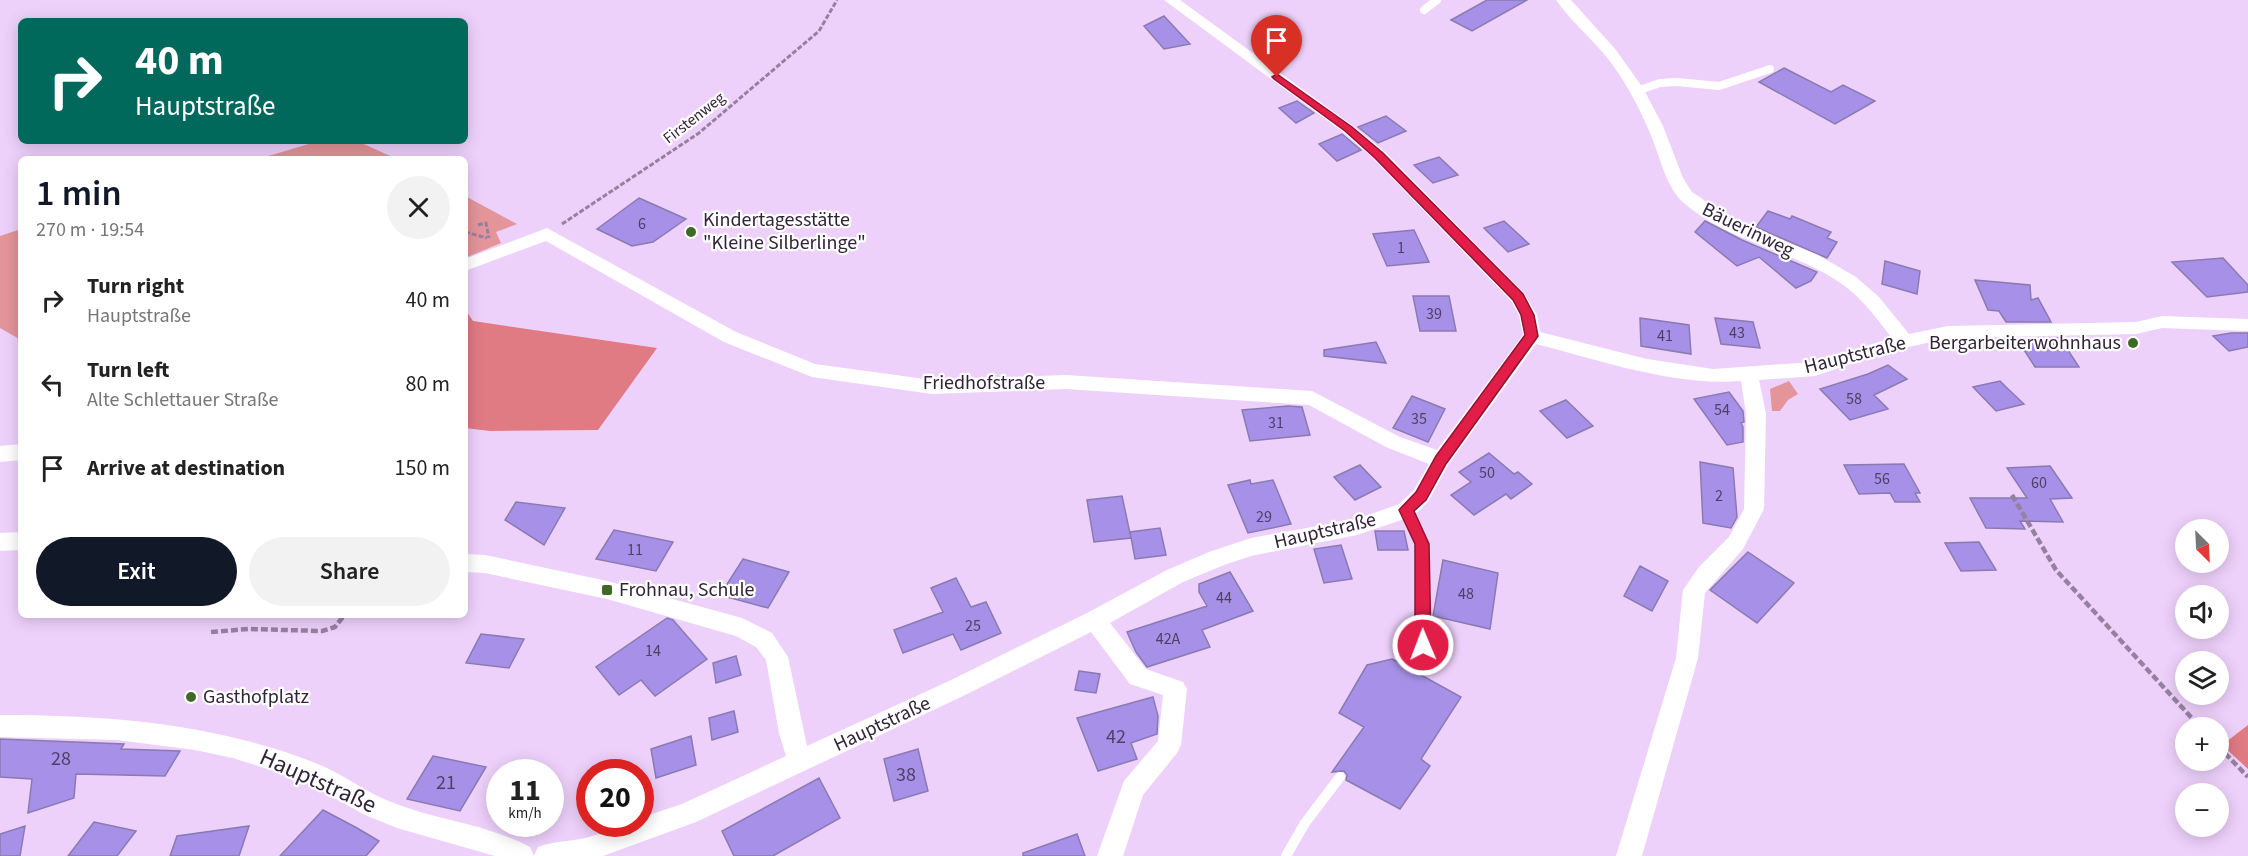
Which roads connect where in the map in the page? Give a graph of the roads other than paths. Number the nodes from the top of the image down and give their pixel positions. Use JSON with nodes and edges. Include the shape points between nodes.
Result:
{"nodes":[{"id":1,"x":1171,"y":0,"type":"edge"},
{"id":2,"x":1437,"y":0,"type":"edge"},
{"id":3,"x":1563,"y":0,"type":"edge"},
{"id":4,"x":1424,"y":10,"type":"dead end"},
{"id":5,"x":1770,"y":69,"type":"dead end"},
{"id":6,"x":1637,"y":91,"type":"junction"},
{"id":7,"x":468,"y":264,"type":"edge"},
{"id":8,"x":2248,"y":324,"type":"edge"},
{"id":9,"x":1532,"y":336,"type":"junction"},
{"id":10,"x":1905,"y":342,"type":"junction"},
{"id":11,"x":1749,"y":374,"type":"junction"},
{"id":12,"x":18,"y":452,"type":"edge"},
{"id":13,"x":0,"y":454,"type":"edge"},
{"id":14,"x":1441,"y":460,"type":"junction"},
{"id":15,"x":1406,"y":510,"type":"junction"},
{"id":16,"x":18,"y":541,"type":"edge"},
{"id":17,"x":0,"y":542,"type":"edge"},
{"id":18,"x":468,"y":563,"type":"edge"},
{"id":19,"x":1095,"y":620,"type":"junction"},
{"id":20,"x":1423,"y":645,"type":"dead end"},
{"id":21,"x":0,"y":726,"type":"edge"},
{"id":22,"x":801,"y":762,"type":"junction"},
{"id":23,"x":1340,"y":777,"type":"dead end"},
{"id":24,"x":521,"y":856,"type":"edge"},
{"id":25,"x":547,"y":856,"type":"edge"},
{"id":26,"x":1110,"y":856,"type":"edge"},
{"id":27,"x":1286,"y":856,"type":"edge"},
{"id":28,"x":1629,"y":856,"type":"edge"}],
"edges":[{"from":1,"to":9,"type":"street","via":[[1379,155],[1518,297],[1528,315]]},
{"from":2,"to":4,"type":"lane"},
{"from":3,"to":6,"type":"street","name":"Bäuerinweg"},
{"from":5,"to":6,"type":"lane","via":[[1719,86],[1660,83]]},
{"from":6,"to":10,"type":"street","name":"Bäuerinweg","via":[[1676,183],[1690,200],[1717,219],[1851,281]]},
{"from":7,"to":14,"type":"street","name":"Friedhofstraße","via":[[547,234],[730,337],[812,370],[932,387],[1066,382],[1312,398],[1393,442]]},
{"from":8,"to":10,"type":"street","name":"Hauptstraße","via":[[2162,322],[2136,328],[1948,332]]},
{"from":9,"to":11,"type":"street","name":"Hauptstraße","via":[[1677,372]]},
{"from":9,"to":14,"type":"street","name":"Hauptstraße"},
{"from":10,"to":11,"type":"street","name":"Hauptstraße","via":[[1815,369]]},
{"from":11,"to":28,"type":"street","via":[[1756,414],[1754,509],[1736,543],[1694,590],[1687,658]]},
{"from":12,"to":13,"type":"street"},
{"from":14,"to":15,"type":"street","name":"Hauptstraße","via":[[1421,496]]},
{"from":15,"to":19,"type":"street","name":"Hauptstraße","via":[[1357,527],[1251,547],[1217,558]]},
{"from":15,"to":20,"type":"lane","via":[[1422,544]]},
{"from":16,"to":17,"type":"street"},
{"from":18,"to":22,"type":"street","via":[[607,590],[741,628],[764,640],[777,657],[791,733]]},
{"from":19,"to":22,"type":"street","name":"Hauptstraße"},
{"from":19,"to":26,"type":"street","via":[[1138,677],[1176,689],[1169,745],[1133,789]]},
{"from":21,"to":24,"type":"street","name":"Hauptstraße","via":[[68,725],[243,748],[309,771],[394,816],[501,844]]},
{"from":22,"to":25,"type":"street","name":"Hauptstraße","via":[[687,814],[585,850]]},
{"from":23,"to":27,"type":"lane"}]}
